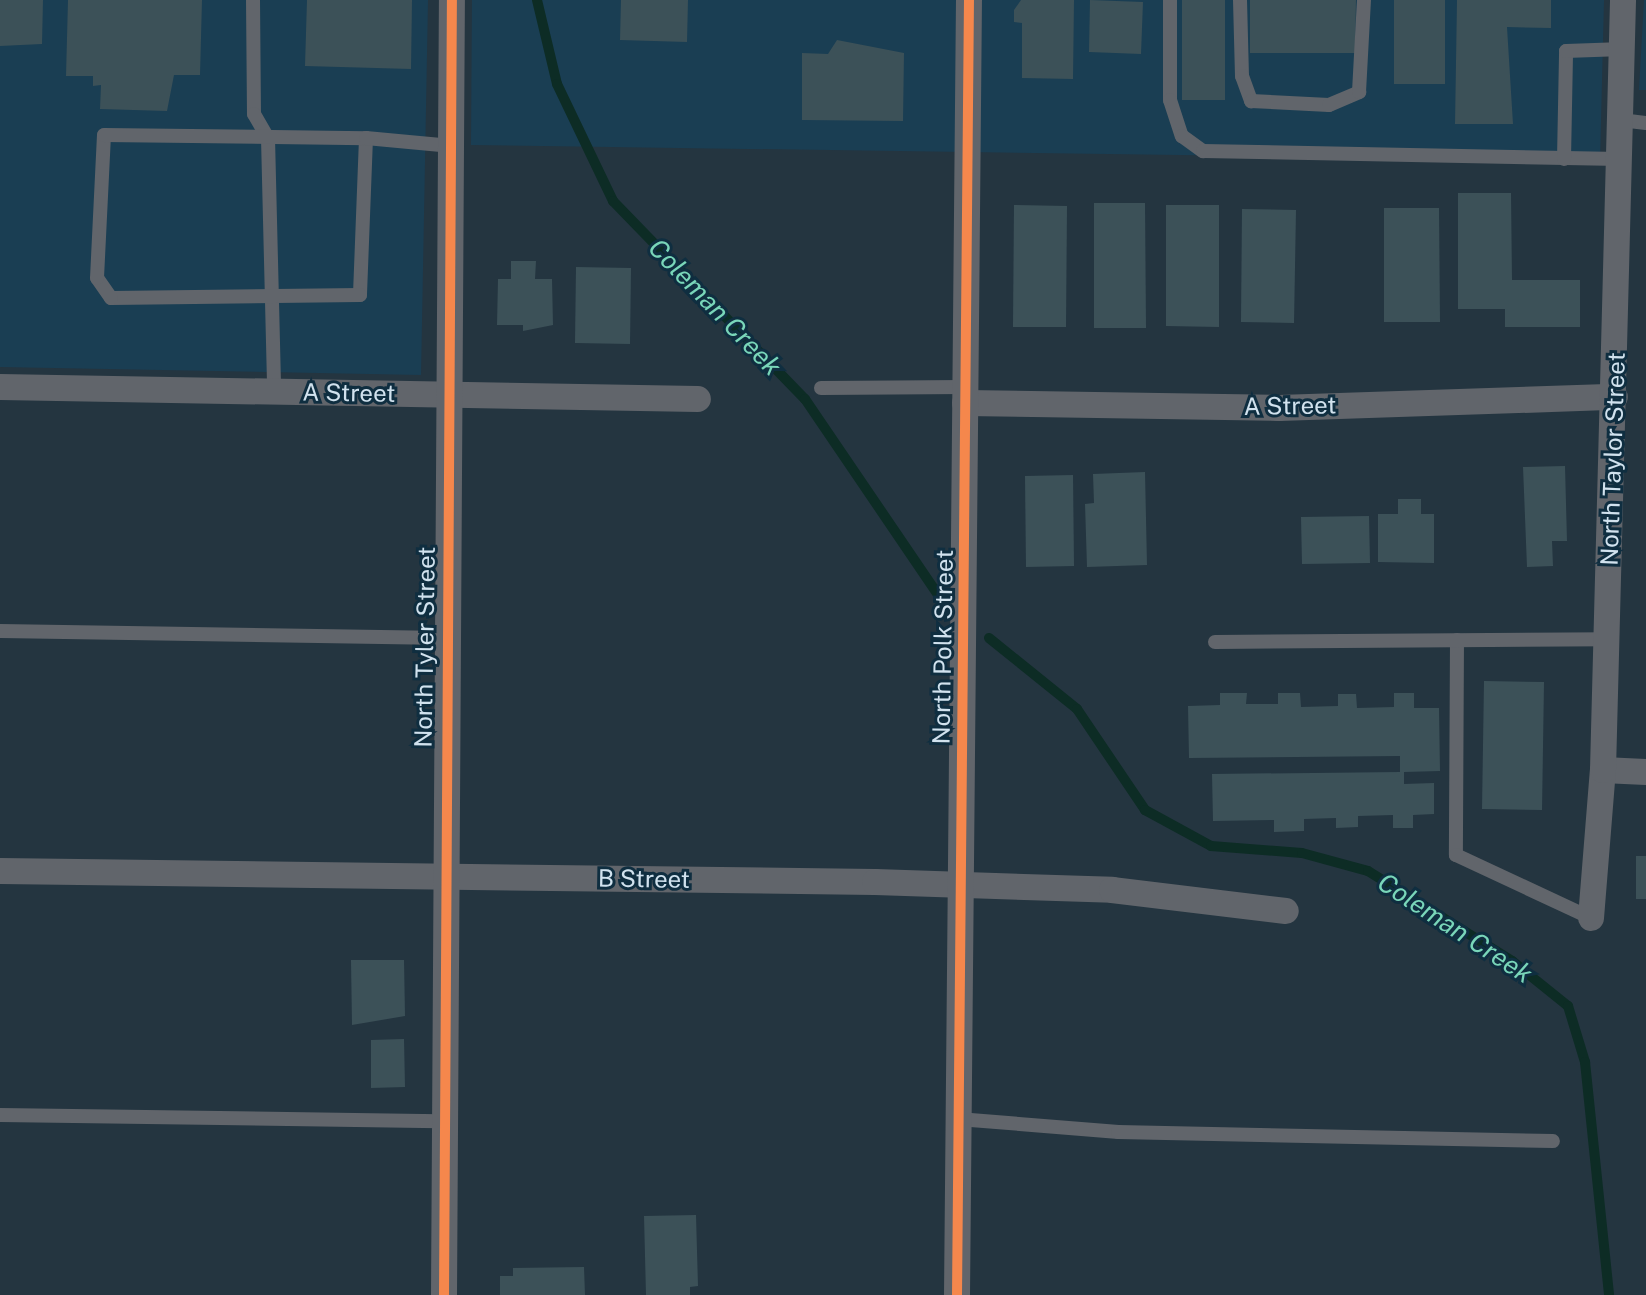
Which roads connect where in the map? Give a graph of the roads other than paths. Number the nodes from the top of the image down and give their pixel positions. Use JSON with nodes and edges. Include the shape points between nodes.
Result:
{"nodes":[{"id":1,"x":253,"y":0,"type":"edge"},
{"id":2,"x":452,"y":0,"type":"edge"},
{"id":3,"x":969,"y":0,"type":"edge"},
{"id":4,"x":1170,"y":0,"type":"edge"},
{"id":5,"x":1240,"y":0,"type":"edge"},
{"id":6,"x":1364,"y":0,"type":"edge"},
{"id":7,"x":1623,"y":0,"type":"edge"},
{"id":8,"x":1623,"y":49,"type":"junction"},
{"id":9,"x":1633,"y":121,"type":"edge"},
{"id":10,"x":268,"y":138,"type":"junction"},
{"id":11,"x":366,"y":138,"type":"junction"},
{"id":12,"x":452,"y":146,"type":"junction"},
{"id":13,"x":1564,"y":159,"type":"junction"},
{"id":14,"x":1620,"y":159,"type":"junction"},
{"id":15,"x":268,"y":294,"type":"junction"},
{"id":16,"x":0,"y":387,"type":"edge"},
{"id":17,"x":821,"y":388,"type":"dead end"},
{"id":18,"x":274,"y":392,"type":"junction"},
{"id":19,"x":448,"y":395,"type":"junction"},
{"id":20,"x":965,"y":395,"type":"junction"},
{"id":21,"x":1615,"y":397,"type":"junction"},
{"id":22,"x":698,"y":399,"type":"dead end"},
{"id":23,"x":0,"y":631,"type":"edge"},
{"id":24,"x":445,"y":638,"type":"junction"},
{"id":25,"x":1607,"y":639,"type":"junction"},
{"id":26,"x":1457,"y":640,"type":"junction"},
{"id":27,"x":1215,"y":642,"type":"dead end"},
{"id":28,"x":1603,"y":770,"type":"junction"},
{"id":29,"x":1646,"y":772,"type":"edge"},
{"id":30,"x":0,"y":871,"type":"edge"},
{"id":31,"x":443,"y":877,"type":"junction"},
{"id":32,"x":960,"y":887,"type":"junction"},
{"id":33,"x":1286,"y":911,"type":"dead end"},
{"id":34,"x":1591,"y":918,"type":"joint"},
{"id":35,"x":0,"y":1115,"type":"edge"},
{"id":36,"x":958,"y":1119,"type":"junction"},
{"id":37,"x":440,"y":1121,"type":"junction"},
{"id":38,"x":1553,"y":1141,"type":"dead end"},
{"id":39,"x":444,"y":1295,"type":"edge"},
{"id":40,"x":957,"y":1295,"type":"edge"}],
"edges":[{"from":1,"to":10,"type":"lane","via":[[254,114]]},
{"from":2,"to":12,"type":"street","name":"North Tyler Street"},
{"from":3,"to":20,"type":"street","name":"North Polk Street"},
{"from":4,"to":13,"type":"lane","via":[[1170,100],[1182,136],[1203,151]]},
{"from":5,"to":6,"type":"lane","via":[[1242,76],[1251,101],[1329,105],[1359,92]]},
{"from":7,"to":8,"type":"street","name":"North Taylor Street"},
{"from":8,"to":9,"type":"street","name":"North Taylor Street"},
{"from":8,"to":13,"type":"lane","via":[[1566,51]]},
{"from":9,"to":14,"type":"street","name":"North Taylor Street"},
{"from":10,"to":11,"type":"lane"},
{"from":10,"to":15,"type":"lane"},
{"from":10,"to":15,"type":"lane","via":[[104,135],[97,278],[111,298]]},
{"from":11,"to":12,"type":"lane"},
{"from":11,"to":15,"type":"lane","via":[[360,295]]},
{"from":12,"to":19,"type":"street","name":"North Tyler Street"},
{"from":13,"to":14,"type":"lane"},
{"from":14,"to":21,"type":"street","name":"North Taylor Street"},
{"from":15,"to":18,"type":"lane"},
{"from":16,"to":18,"type":"street","name":"A Street"},
{"from":17,"to":20,"type":"lane"},
{"from":18,"to":19,"type":"street","name":"A Street"},
{"from":19,"to":22,"type":"street","name":"A Street"},
{"from":19,"to":24,"type":"street","name":"North Tyler Street"},
{"from":20,"to":21,"type":"street","name":"A Street","via":[[1279,408]]},
{"from":20,"to":32,"type":"street","name":"North Polk Street"},
{"from":21,"to":25,"type":"street","name":"North Taylor Street"},
{"from":23,"to":24,"type":"lane"},
{"from":24,"to":31,"type":"street","name":"North Tyler Street"},
{"from":25,"to":26,"type":"lane"},
{"from":25,"to":28,"type":"street","name":"North Taylor Street"},
{"from":26,"to":27,"type":"lane"},
{"from":26,"to":34,"type":"lane","via":[[1456,855]]},
{"from":28,"to":29,"type":"street"},
{"from":28,"to":34,"type":"street","name":"North Taylor Street"},
{"from":30,"to":31,"type":"street","name":"B Street"},
{"from":31,"to":32,"type":"street","name":"B Street"},
{"from":31,"to":37,"type":"street","name":"North Tyler Street"},
{"from":32,"to":33,"type":"street","name":"B Street","via":[[1112,890]]},
{"from":32,"to":36,"type":"street","name":"North Polk Street"},
{"from":35,"to":37,"type":"lane"},
{"from":36,"to":38,"type":"lane","via":[[1118,1132]]},
{"from":36,"to":40,"type":"street","name":"North Polk Street"},
{"from":37,"to":39,"type":"street","name":"North Tyler Street"}]}
